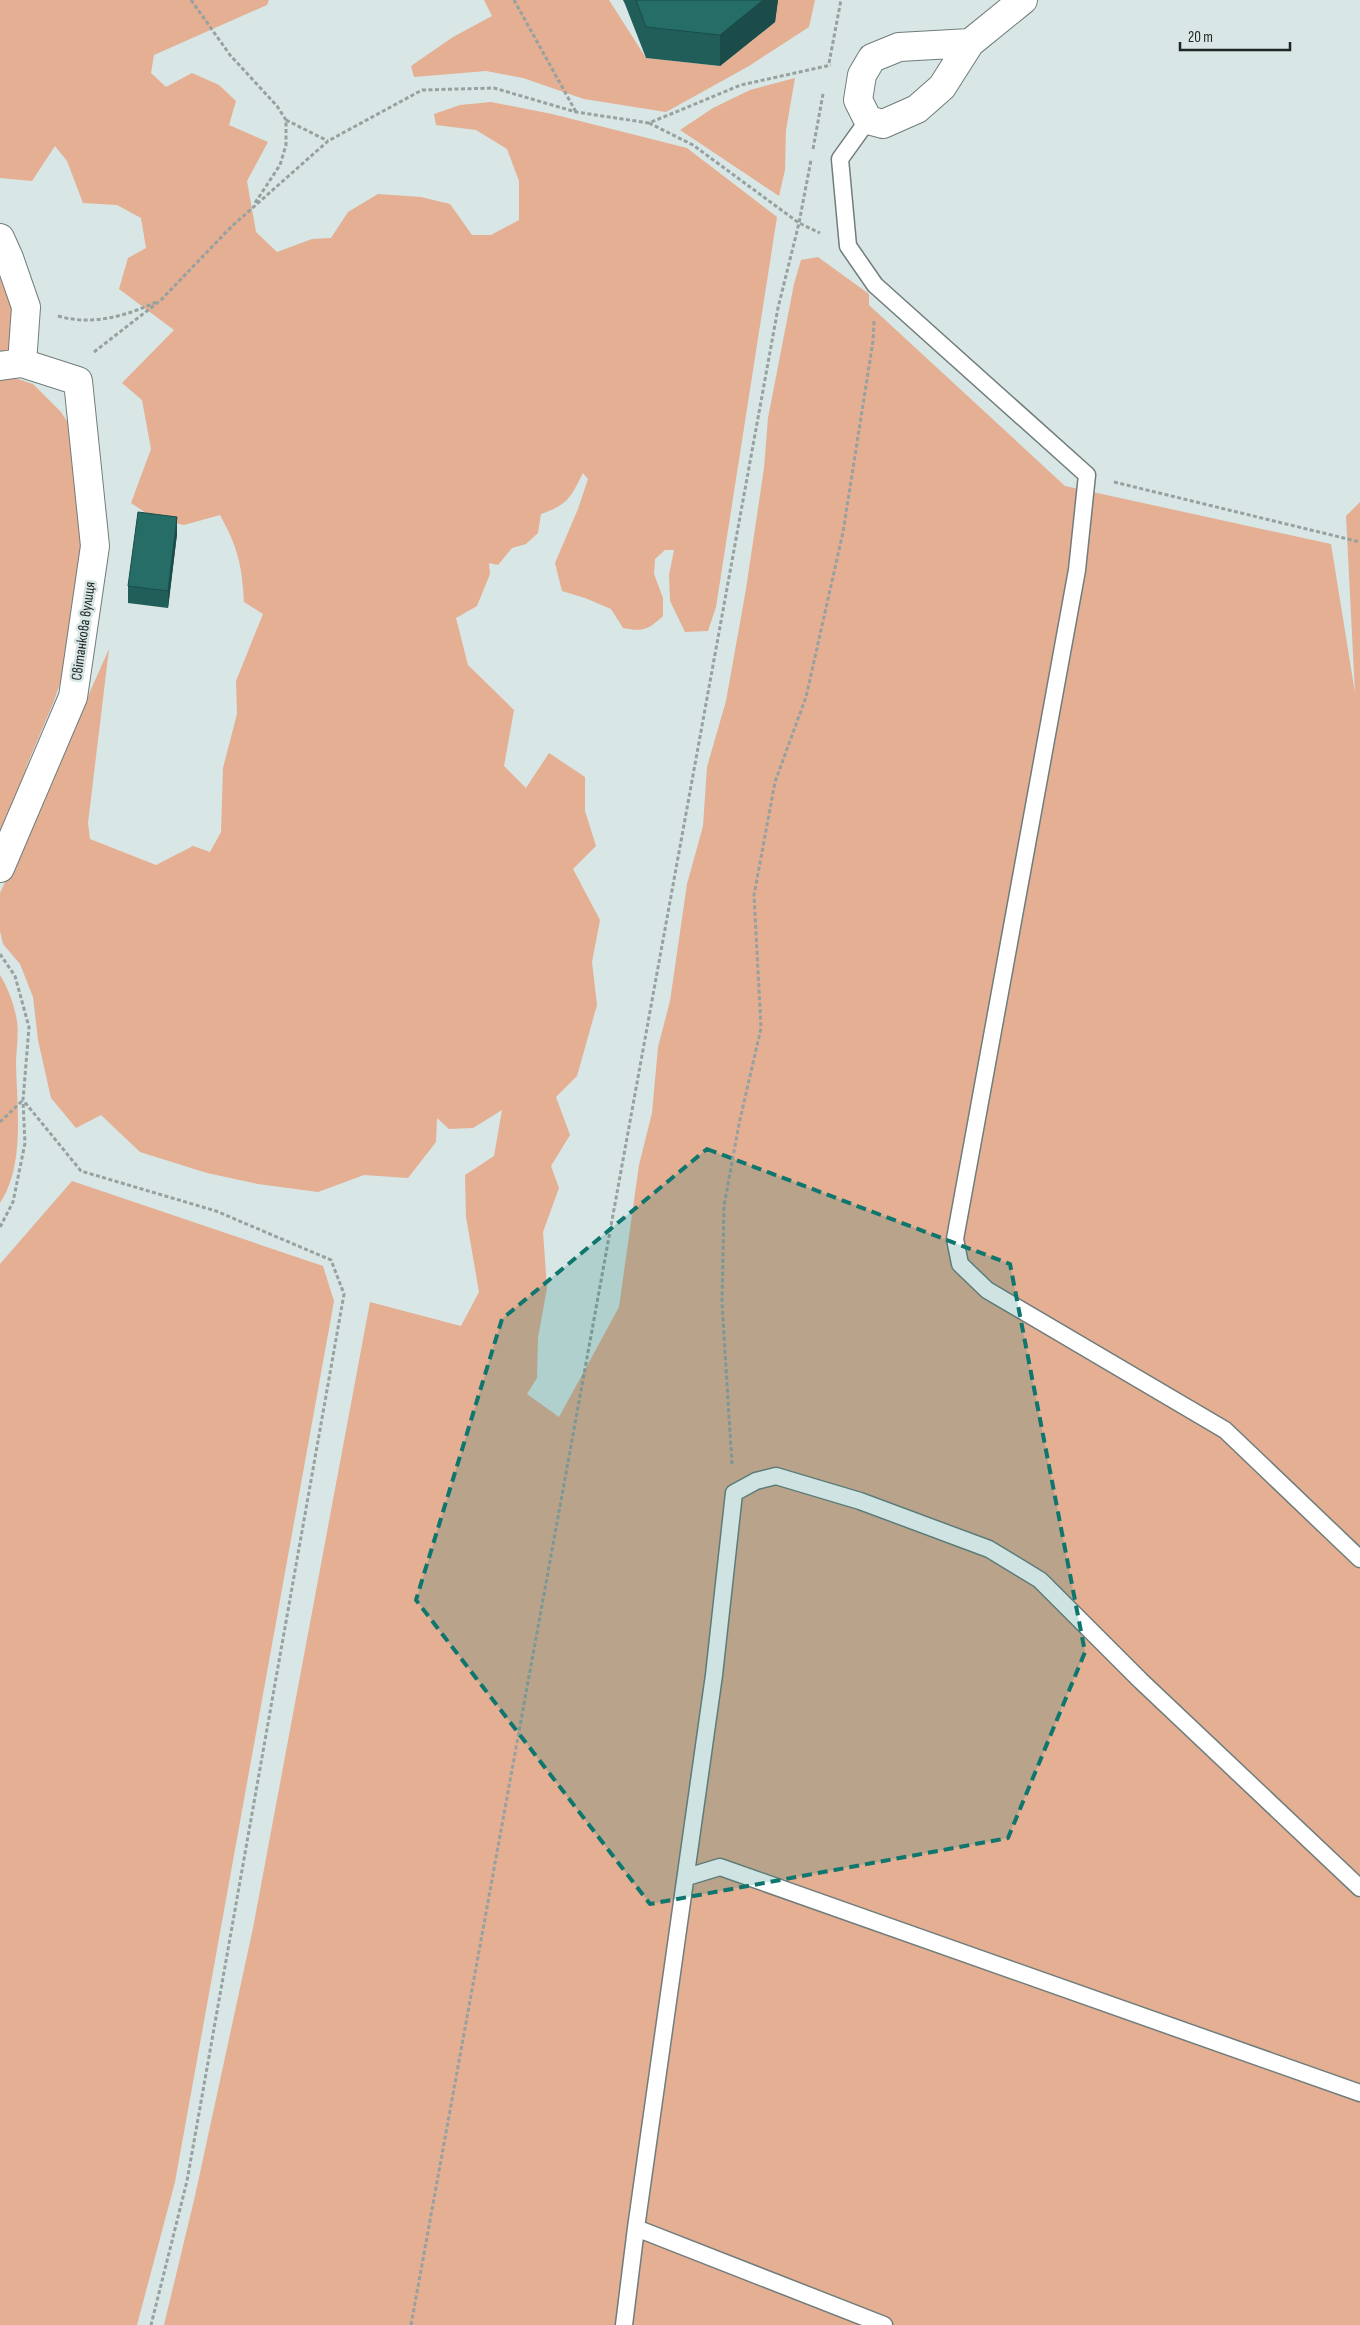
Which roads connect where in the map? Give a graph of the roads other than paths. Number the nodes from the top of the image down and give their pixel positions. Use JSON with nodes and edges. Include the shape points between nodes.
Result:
{"nodes":[{"id":1,"x":1023,"y":0,"type":"edge"},
{"id":2,"x":970,"y":43,"type":"junction"},
{"id":3,"x":868,"y":120,"type":"junction"},
{"id":4,"x":0,"y":238,"type":"edge"},
{"id":5,"x":11,"y":365,"type":"edge"},
{"id":6,"x":0,"y":868,"type":"edge"},
{"id":7,"x":1360,"y":1559,"type":"edge"},
{"id":8,"x":687,"y":1877,"type":"junction"},
{"id":9,"x":1360,"y":1888,"type":"edge"},
{"id":10,"x":1360,"y":2093,"type":"edge"},
{"id":11,"x":636,"y":2228,"type":"junction"},
{"id":12,"x":624,"y":2325,"type":"edge"},
{"id":13,"x":884,"y":2325,"type":"edge"}],
"edges":[{"from":1,"to":2,"type":"street"},
{"from":2,"to":3,"type":"street","via":[[942,87],[918,109],[883,124]]},
{"from":2,"to":3,"type":"street","via":[[899,46],[872,58],[862,75],[858,100]]},
{"from":3,"to":7,"type":"lane","via":[[840,159],[848,246],[875,285],[1087,476],[1077,570],[955,1239],[960,1264],[987,1290],[1226,1430]]},
{"from":4,"to":5,"type":"street","via":[[26,307]]},
{"from":5,"to":6,"type":"street","name":"Світанкова вулиця","via":[[78,381],[95,546],[73,697]]},
{"from":8,"to":9,"type":"lane","via":[[734,1493],[756,1481],[776,1476],[860,1500],[989,1549],[1040,1580],[1141,1681]]},
{"from":8,"to":10,"type":"lane","via":[[720,1867]]},
{"from":8,"to":11,"type":"lane"},
{"from":11,"to":12,"type":"lane"},
{"from":11,"to":13,"type":"lane"}]}
